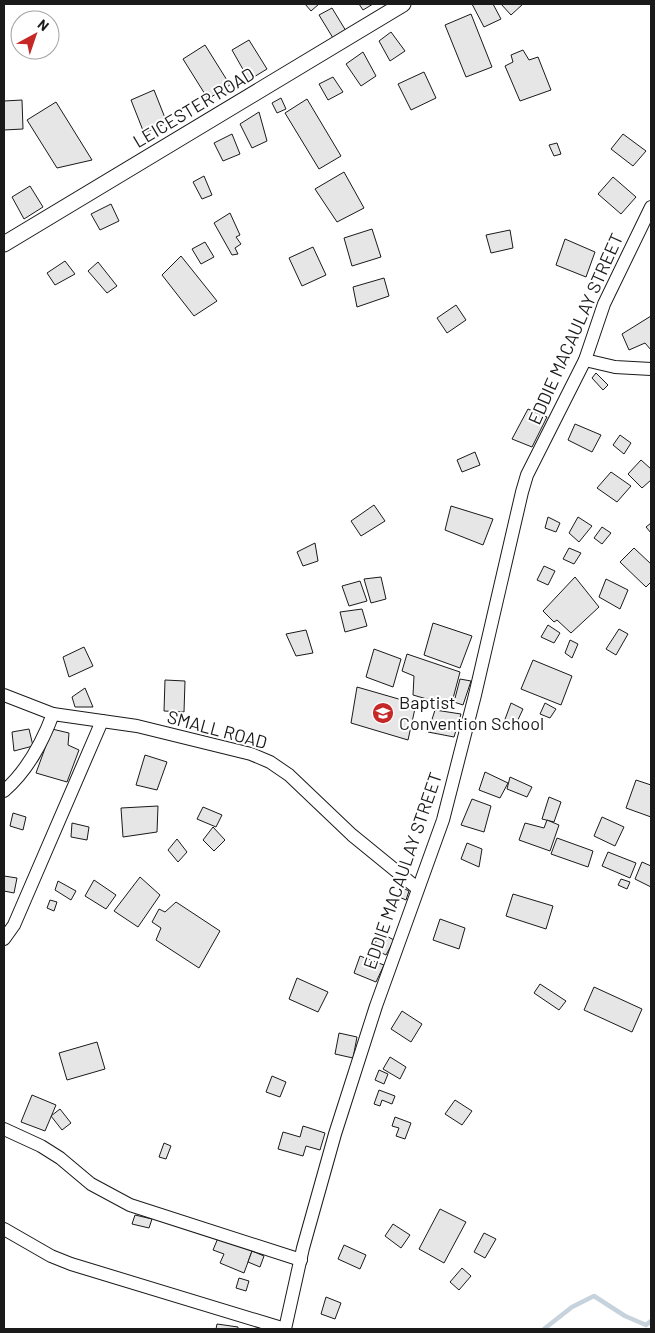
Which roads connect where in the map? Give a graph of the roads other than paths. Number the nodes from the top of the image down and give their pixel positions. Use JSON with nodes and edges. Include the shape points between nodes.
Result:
{"nodes":[{"id":1,"x":403,"y":4,"type":"edge"},
{"id":2,"x":651,"y":207,"type":"edge"},
{"id":3,"x":4,"y":244,"type":"edge"},
{"id":4,"x":586,"y":360,"type":"junction"},
{"id":5,"x":651,"y":369,"type":"edge"},
{"id":6,"x":4,"y":695,"type":"edge"},
{"id":7,"x":53,"y":714,"type":"junction"},
{"id":8,"x":102,"y":721,"type":"junction"},
{"id":9,"x":4,"y":791,"type":"edge"},
{"id":10,"x":417,"y":888,"type":"junction"},
{"id":11,"x":4,"y":939,"type":"edge"},
{"id":12,"x":4,"y":1129,"type":"edge"},
{"id":13,"x":4,"y":1229,"type":"edge"},
{"id":14,"x":301,"y":1260,"type":"junction"},
{"id":15,"x":285,"y":1329,"type":"edge"}],
"edges":[{"from":1,"to":3,"type":"street","name":"LEICESTER ROAD"},
{"from":2,"to":4,"type":"street","name":"EDDIE MACAULAY STREET","via":[[604,304]]},
{"from":4,"to":5,"type":"street","via":[[615,368]]},
{"from":4,"to":10,"type":"street","name":"EDDIE MACAULAY STREET","via":[[527,475],[443,820]]},
{"from":6,"to":7,"type":"street","name":"SMALL ROAD"},
{"from":7,"to":8,"type":"street","name":"SMALL ROAD"},
{"from":7,"to":9,"type":"street","via":[[36,751]]},
{"from":8,"to":10,"type":"street","name":"SMALL ROAD","via":[[137,726],[251,754],[270,762]]},
{"from":8,"to":11,"type":"street","via":[[14,925]]},
{"from":10,"to":14,"type":"street","name":"EDDIE MACAULAY STREET","via":[[335,1134]]},
{"from":12,"to":14,"type":"street","via":[[41,1146],[91,1184],[130,1205]]},
{"from":13,"to":15,"type":"street","via":[[71,1264]]},
{"from":14,"to":15,"type":"street","name":"EDDIE MACAULAY STREET"}]}
